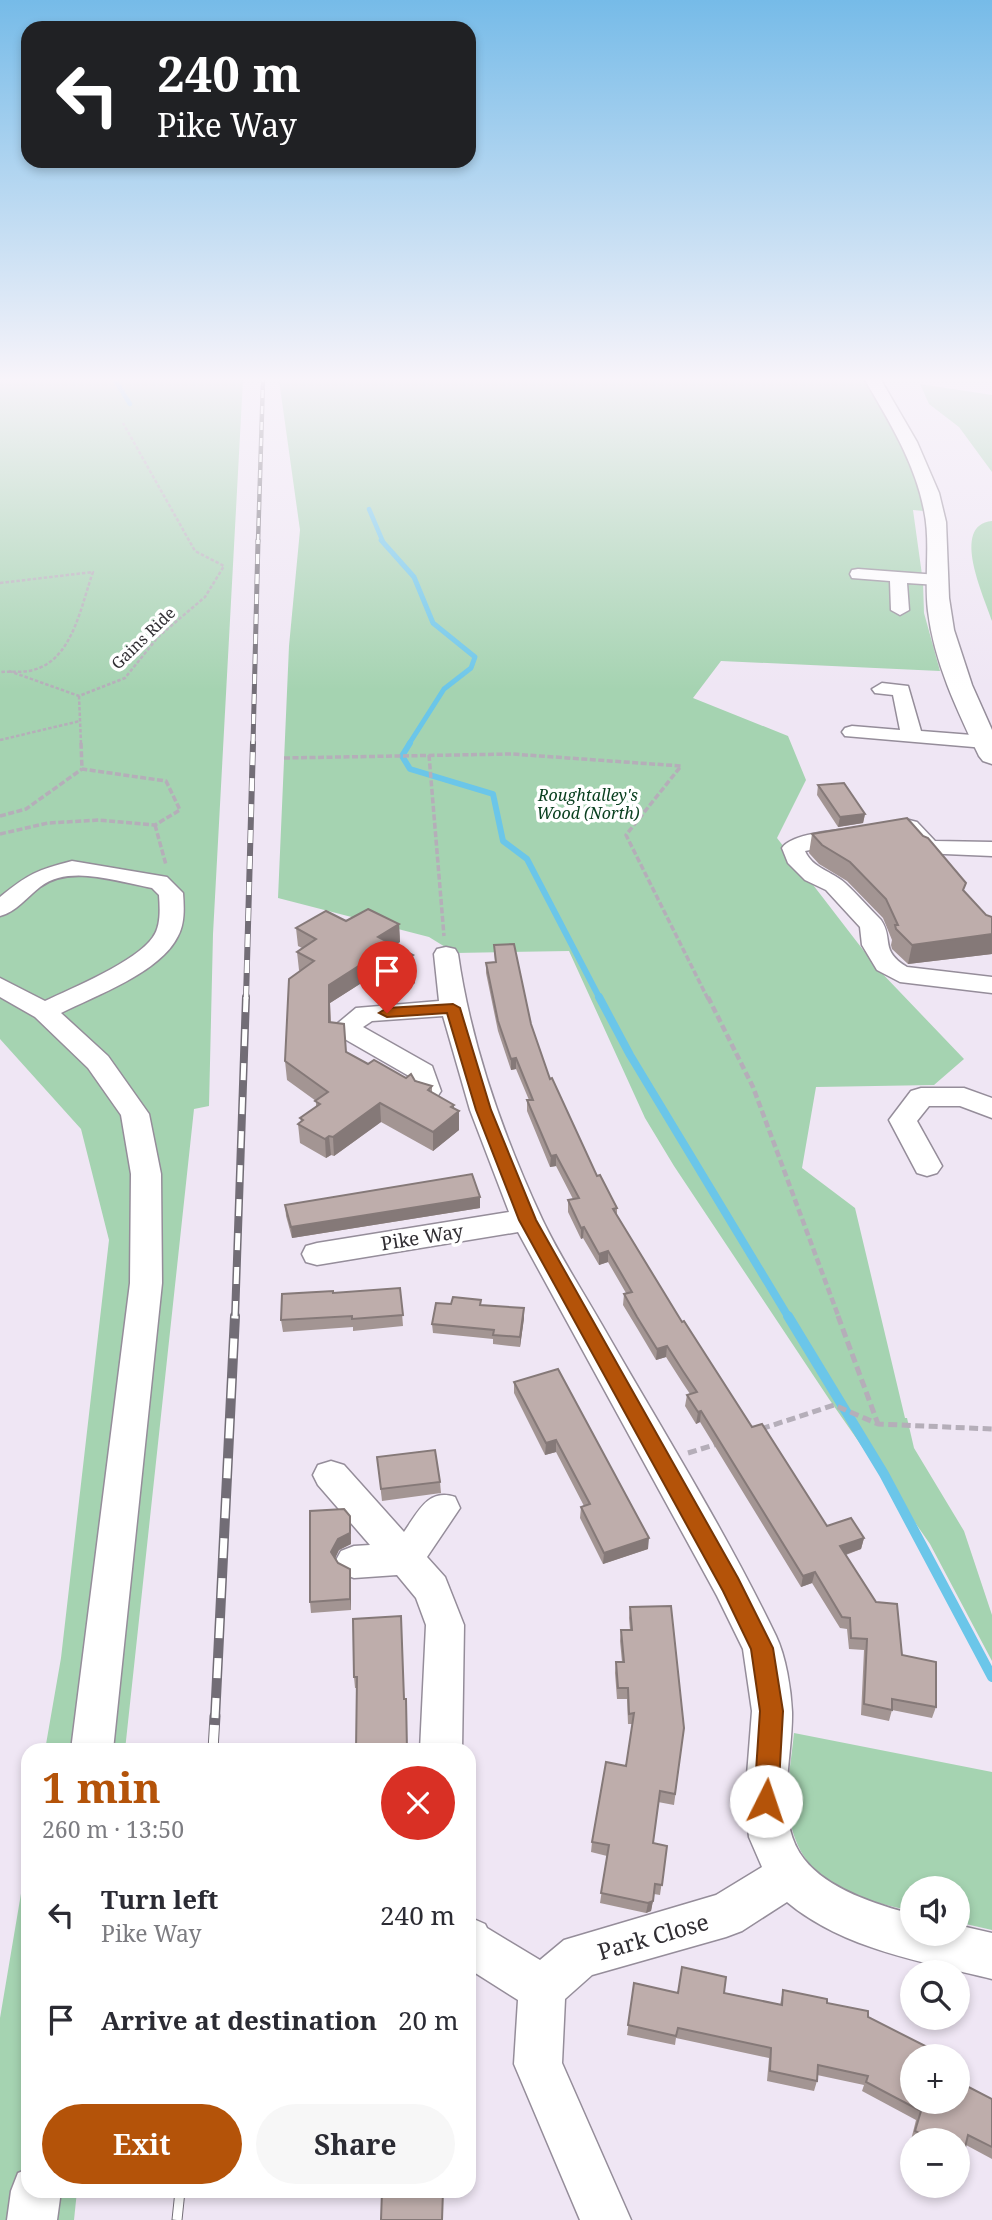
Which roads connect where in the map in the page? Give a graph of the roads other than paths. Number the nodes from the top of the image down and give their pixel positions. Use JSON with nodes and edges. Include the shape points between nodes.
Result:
{"nodes":[{"id":1,"x":926,"y":484,"type":"edge"},
{"id":2,"x":858,"y":574,"type":"dead end"},
{"id":3,"x":898,"y":577,"type":"junction"},
{"id":4,"x":938,"y":580,"type":"junction"},
{"id":5,"x":900,"y":610,"type":"dead end"},
{"id":6,"x":882,"y":690,"type":"dead end"},
{"id":7,"x":852,"y":732,"type":"dead end"},
{"id":8,"x":912,"y":737,"type":"junction"},
{"id":9,"x":989,"y":749,"type":"edge"},
{"id":10,"x":992,"y":849,"type":"edge"},
{"id":11,"x":0,"y":909,"type":"edge"},
{"id":12,"x":446,"y":954,"type":"road end"},
{"id":13,"x":992,"y":985,"type":"edge"},
{"id":14,"x":0,"y":986,"type":"edge"},
{"id":15,"x":453,"y":1008,"type":"junction"},
{"id":16,"x":44,"y":1011,"type":"junction"},
{"id":17,"x":427,"y":1090,"type":"edge"},
{"id":18,"x":992,"y":1109,"type":"edge"},
{"id":19,"x":927,"y":1166,"type":"dead end"},
{"id":20,"x":527,"y":1220,"type":"junction"},
{"id":21,"x":317,"y":1254,"type":"dead end"},
{"id":22,"x":331,"y":1475,"type":"dead end"},
{"id":23,"x":442,"y":1508,"type":"dead end"},
{"id":24,"x":405,"y":1559,"type":"junction"},
{"id":25,"x":354,"y":1562,"type":"dead end"},
{"id":26,"x":93,"y":1743,"type":"edge"},
{"id":27,"x":440,"y":1743,"type":"edge"},
{"id":28,"x":789,"y":1875,"type":"junction"},
{"id":29,"x":476,"y":1947,"type":"edge"},
{"id":30,"x":992,"y":1956,"type":"edge"},
{"id":31,"x":542,"y":1988,"type":"junction"},
{"id":32,"x":35,"y":2198,"type":"edge"},
{"id":33,"x":32,"y":2220,"type":"edge"},
{"id":34,"x":607,"y":2220,"type":"edge"}],
"edges":[{"from":1,"to":4,"type":"main road","via":[[934,512]]},
{"from":2,"to":3,"type":"street"},
{"from":3,"to":4,"type":"street"},
{"from":3,"to":5,"type":"street"},
{"from":4,"to":9,"type":"main road","via":[[948,652]]},
{"from":6,"to":8,"type":"street","via":[[901,690]]},
{"from":7,"to":8,"type":"street"},
{"from":8,"to":9,"type":"street"},
{"from":10,"to":13,"type":"street","via":[[929,848],[911,827],[793,848],[796,858],[813,875],[834,885],[872,925],[874,945],[886,965],[901,974]]},
{"from":11,"to":16,"type":"street","via":[[44,875],[72,868],[159,882],[171,893],[172,919],[163,943],[128,968]]},
{"from":12,"to":15,"type":"street"},
{"from":14,"to":16,"type":"street"},
{"from":15,"to":17,"type":"street","via":[[365,1014],[345,1028],[422,1072]]},
{"from":15,"to":20,"type":"street","via":[[484,1110]]},
{"from":16,"to":26,"type":"street","via":[[98,1062],[135,1114],[146,1174],[146,1283]]},
{"from":18,"to":19,"type":"street","via":[[964,1097],[921,1097],[903,1120]]},
{"from":20,"to":21,"type":"street","name":"Pike Way"},
{"from":20,"to":28,"type":"street","via":[[762,1648],[772,1711],[766,1801],[770,1838]]},
{"from":22,"to":24,"type":"street"},
{"from":23,"to":24,"type":"street"},
{"from":24,"to":25,"type":"street"},
{"from":24,"to":27,"type":"street","via":[[432,1589],[445,1625]]},
{"from":28,"to":30,"type":"street","via":[[824,1904],[890,1931]]},
{"from":28,"to":31,"type":"street","name":"Park Close","via":[[726,1915],[580,1956]]},
{"from":29,"to":31,"type":"street"},
{"from":31,"to":34,"type":"street","via":[[538,2064]]},
{"from":32,"to":33,"type":"street"}]}
